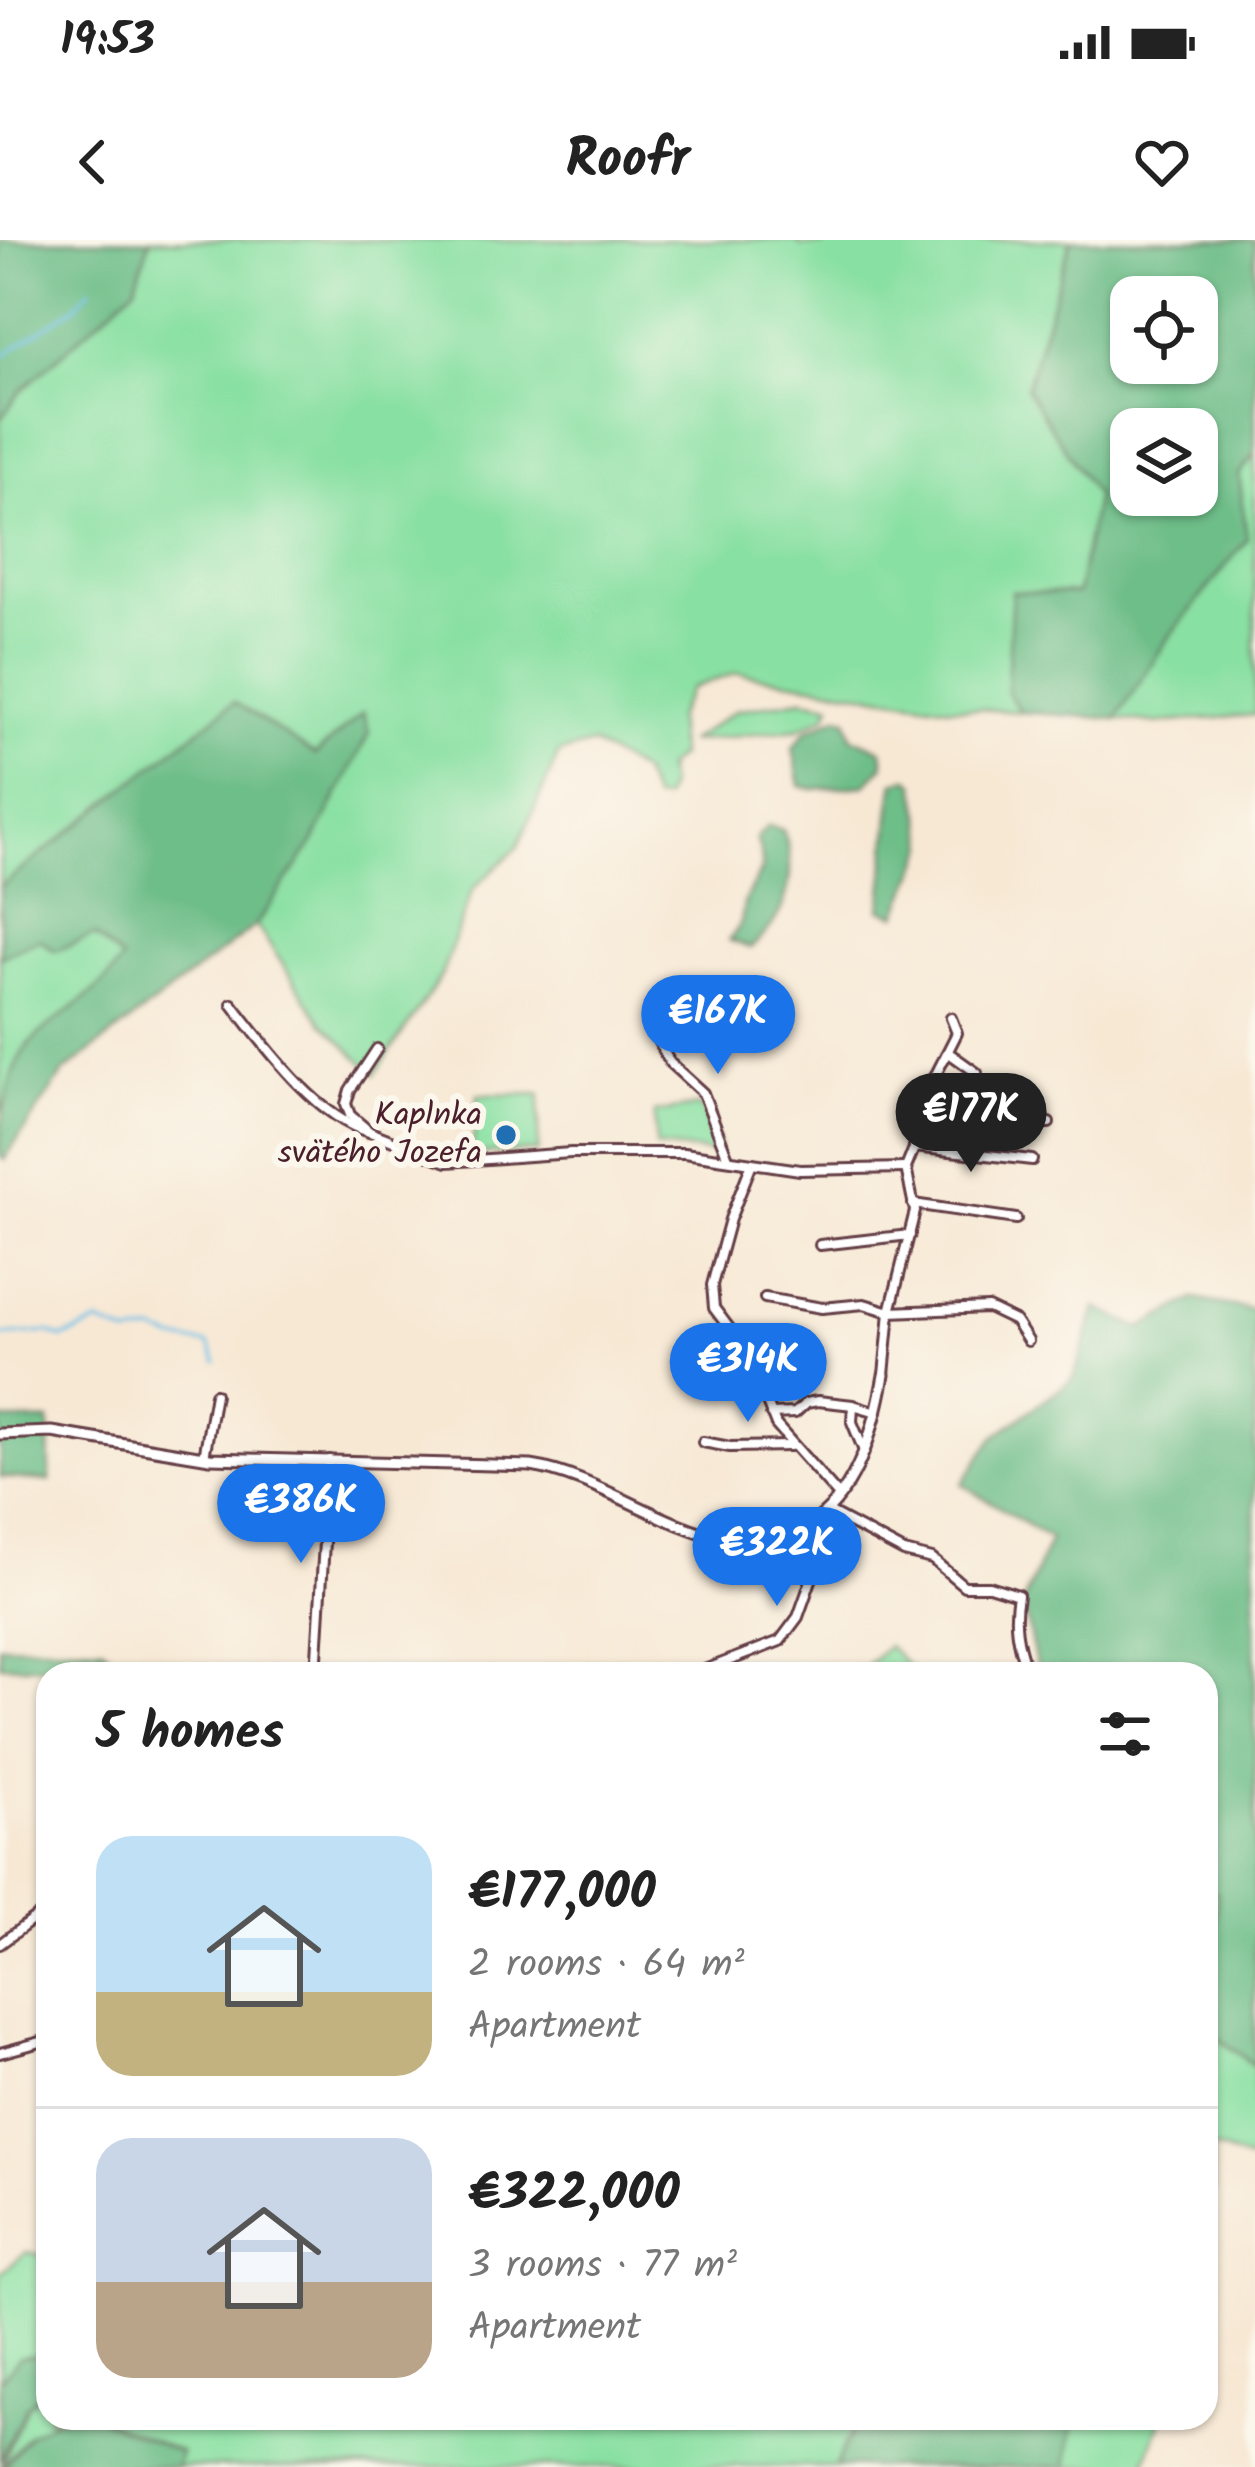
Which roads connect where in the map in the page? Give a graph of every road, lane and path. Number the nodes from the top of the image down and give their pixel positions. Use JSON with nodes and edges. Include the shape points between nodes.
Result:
{"nodes":[{"id":1,"x":232,"y":1004,"type":"dead end"},
{"id":2,"x":951,"y":1018,"type":"dead end"},
{"id":3,"x":650,"y":1025,"type":"dead end"},
{"id":4,"x":376,"y":1049,"type":"dead end"},
{"id":5,"x":949,"y":1054,"type":"junction"},
{"id":6,"x":977,"y":1073,"type":"dead end"},
{"id":7,"x":925,"y":1096,"type":"junction"},
{"id":8,"x":1049,"y":1123,"type":"dead end"},
{"id":9,"x":370,"y":1132,"type":"junction"},
{"id":10,"x":914,"y":1147,"type":"junction"},
{"id":11,"x":729,"y":1160,"type":"junction"},
{"id":12,"x":1032,"y":1160,"type":"dead end"},
{"id":13,"x":752,"y":1163,"type":"junction"},
{"id":14,"x":906,"y":1168,"type":"junction"},
{"id":15,"x":913,"y":1204,"type":"junction"},
{"id":16,"x":1016,"y":1219,"type":"dead end"},
{"id":17,"x":910,"y":1235,"type":"junction"},
{"id":18,"x":820,"y":1245,"type":"dead end"},
{"id":19,"x":765,"y":1298,"type":"dead end"},
{"id":20,"x":890,"y":1312,"type":"junction"},
{"id":21,"x":1028,"y":1341,"type":"dead end"},
{"id":22,"x":884,"y":1375,"type":"joint"},
{"id":23,"x":215,"y":1394,"type":"dead end"},
{"id":24,"x":853,"y":1405,"type":"junction"},
{"id":25,"x":878,"y":1412,"type":"junction"},
{"id":26,"x":770,"y":1414,"type":"junction"},
{"id":27,"x":0,"y":1434,"type":"edge"},
{"id":28,"x":703,"y":1442,"type":"dead end"},
{"id":29,"x":791,"y":1446,"type":"junction"},
{"id":30,"x":864,"y":1451,"type":"junction"},
{"id":31,"x":204,"y":1457,"type":"junction"},
{"id":32,"x":329,"y":1460,"type":"junction"},
{"id":33,"x":839,"y":1496,"type":"junction"},
{"id":34,"x":831,"y":1514,"type":"junction"},
{"id":35,"x":317,"y":1662,"type":"edge"},
{"id":36,"x":725,"y":1662,"type":"edge"},
{"id":37,"x":1025,"y":1662,"type":"edge"},
{"id":38,"x":36,"y":1917,"type":"edge"},
{"id":39,"x":0,"y":1944,"type":"edge"},
{"id":40,"x":36,"y":2043,"type":"edge"},
{"id":41,"x":0,"y":2053,"type":"edge"}],
"edges":[{"from":1,"to":9,"type":"street","via":[[323,1105]]},
{"from":2,"to":5,"type":"street","via":[[958,1027]]},
{"from":3,"to":11,"type":"street","via":[[670,1063],[703,1093]]},
{"from":4,"to":9,"type":"street","via":[[346,1104]]},
{"from":5,"to":6,"type":"street"},
{"from":5,"to":7,"type":"street"},
{"from":7,"to":8,"type":"street","via":[[1014,1123]]},
{"from":7,"to":10,"type":"street"},
{"from":9,"to":11,"type":"street","via":[[447,1162],[571,1153]]},
{"from":10,"to":12,"type":"street"},
{"from":10,"to":14,"type":"street"},
{"from":11,"to":13,"type":"street"},
{"from":13,"to":14,"type":"street"},
{"from":13,"to":26,"type":"street","via":[[712,1286],[714,1308],[747,1352]]},
{"from":14,"to":15,"type":"street"},
{"from":15,"to":16,"type":"street"},
{"from":15,"to":17,"type":"street"},
{"from":17,"to":18,"type":"street"},
{"from":17,"to":20,"type":"street"},
{"from":19,"to":20,"type":"street"},
{"from":20,"to":21,"type":"street","via":[[988,1309],[1015,1322]]},
{"from":20,"to":22,"type":"street"},
{"from":22,"to":25,"type":"street"},
{"from":23,"to":31,"type":"street"},
{"from":24,"to":25,"type":"street"},
{"from":24,"to":26,"type":"street","via":[[818,1401]]},
{"from":24,"to":30,"type":"street"},
{"from":25,"to":30,"type":"street"},
{"from":26,"to":29,"type":"street"},
{"from":27,"to":31,"type":"street","via":[[52,1432]]},
{"from":28,"to":29,"type":"street"},
{"from":29,"to":33,"type":"street"},
{"from":30,"to":33,"type":"street"},
{"from":31,"to":32,"type":"street"},
{"from":32,"to":34,"type":"street","via":[[548,1468],[704,1534],[752,1543],[795,1534]]},
{"from":32,"to":35,"type":"street"},
{"from":33,"to":34,"type":"street"},
{"from":34,"to":36,"type":"street","via":[[808,1595],[780,1641]]},
{"from":34,"to":37,"type":"street","via":[[932,1559],[964,1586],[1018,1595]]},
{"from":38,"to":39,"type":"street"},
{"from":40,"to":41,"type":"street"}]}
